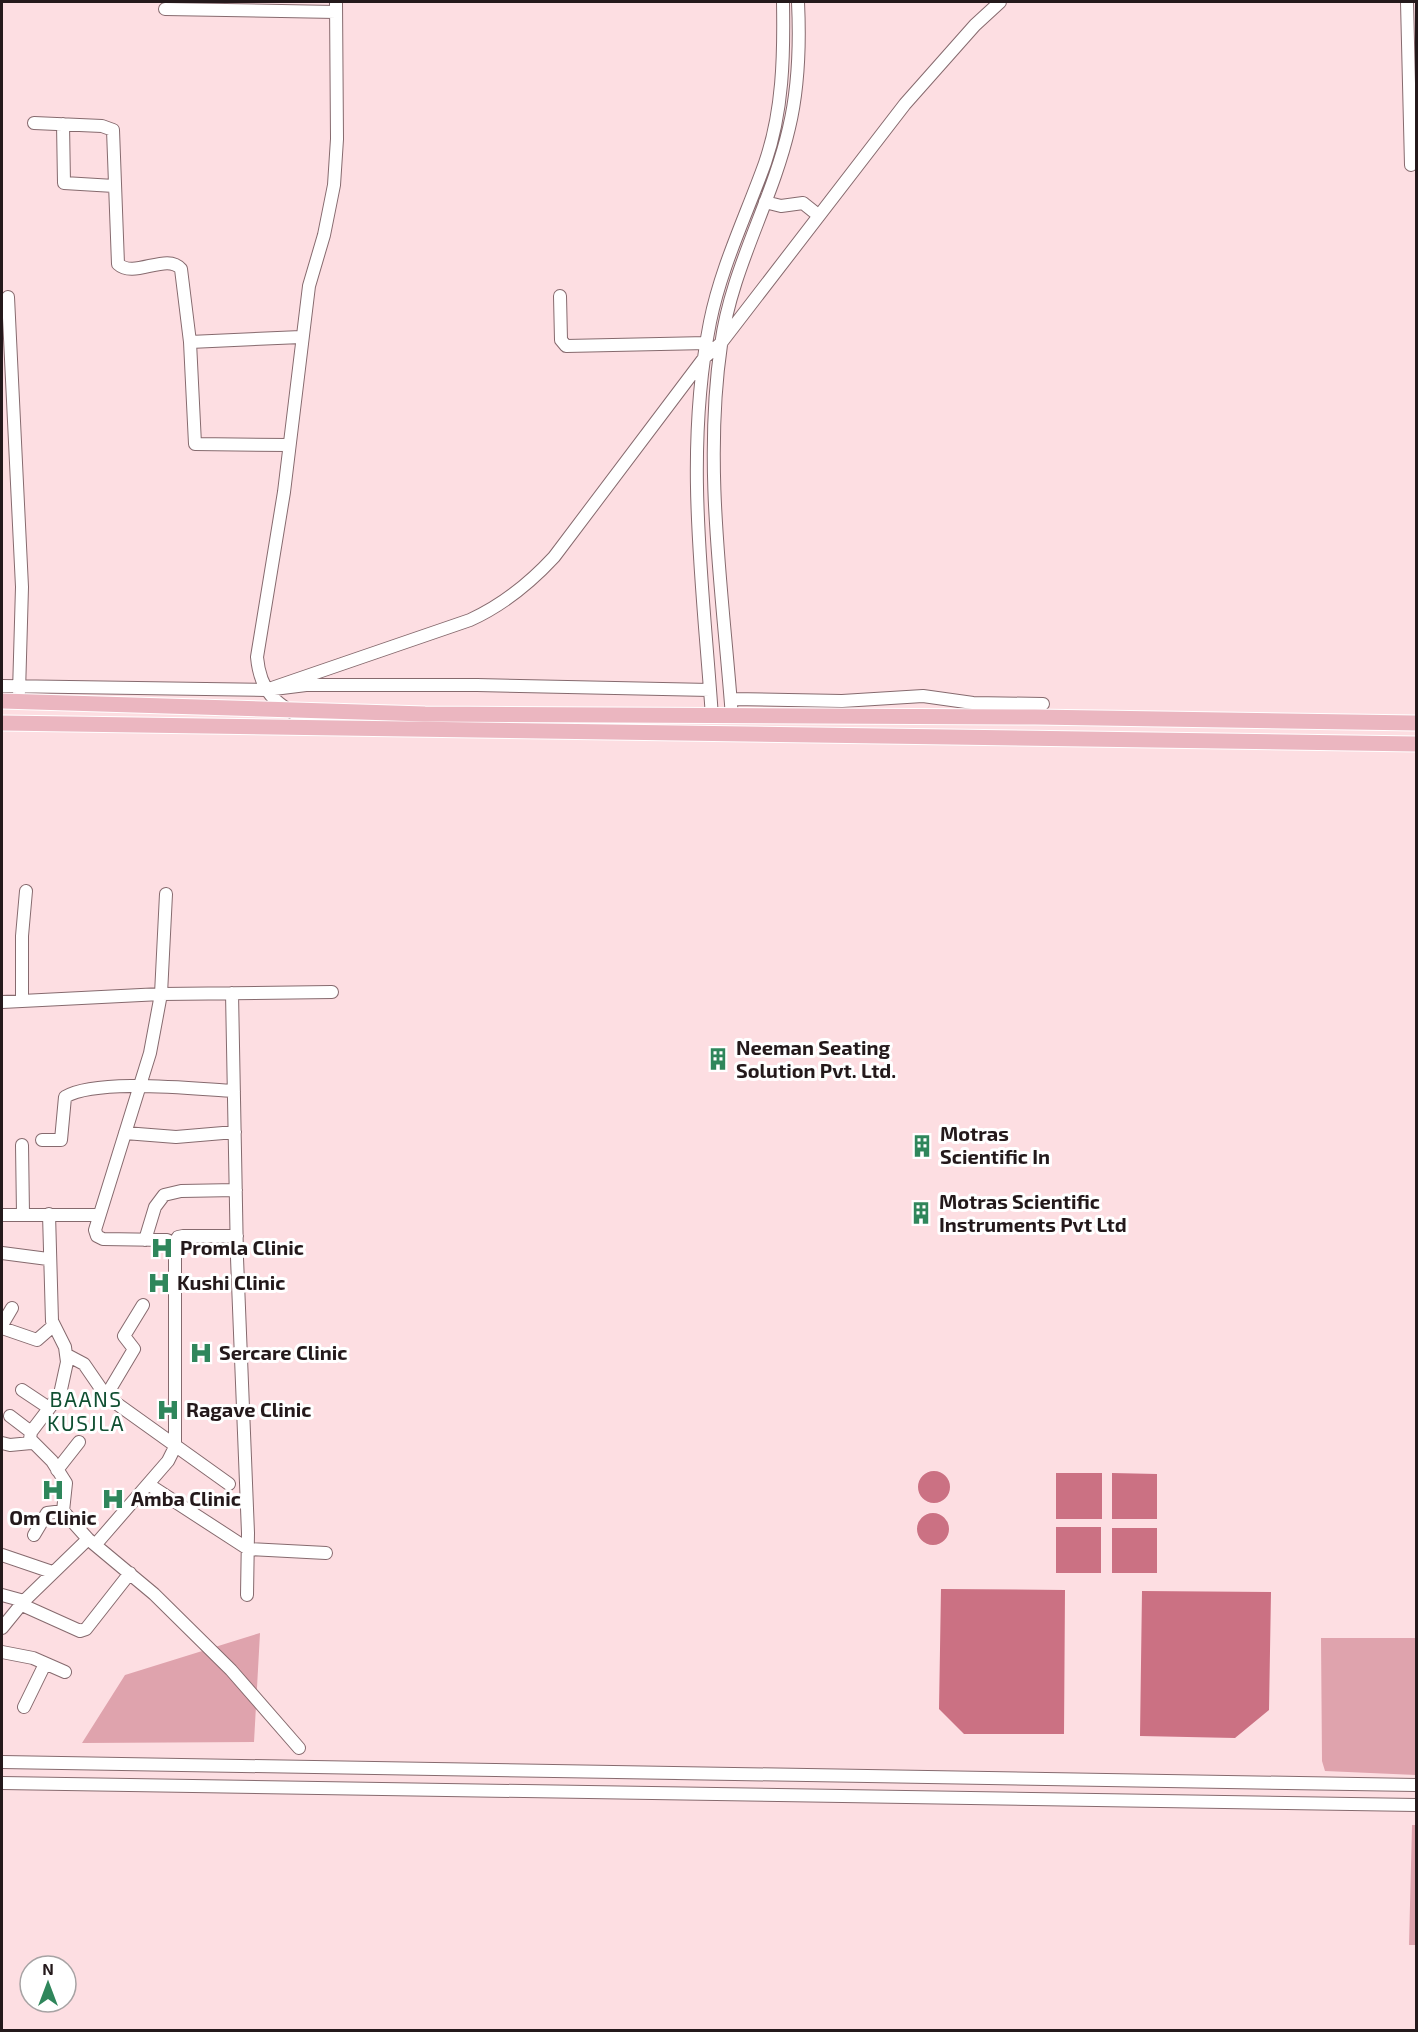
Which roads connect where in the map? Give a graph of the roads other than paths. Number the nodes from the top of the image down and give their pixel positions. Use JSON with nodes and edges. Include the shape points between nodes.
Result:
{"nodes":[{"id":1,"x":783,"y":2,"type":"edge"},
{"id":2,"x":798,"y":2,"type":"edge"},
{"id":3,"x":1000,"y":2,"type":"edge"},
{"id":4,"x":1407,"y":2,"type":"edge"},
{"id":5,"x":336,"y":7,"type":"edge"},
{"id":6,"x":165,"y":9,"type":"dead end"},
{"id":7,"x":34,"y":123,"type":"dead end"},
{"id":8,"x":63,"y":124,"type":"junction"},
{"id":9,"x":1411,"y":165,"type":"dead end"},
{"id":10,"x":114,"y":186,"type":"junction"},
{"id":11,"x":765,"y":202,"type":"junction"},
{"id":12,"x":818,"y":214,"type":"junction"},
{"id":13,"x":560,"y":296,"type":"dead end"},
{"id":14,"x":8,"y":297,"type":"dead end"},
{"id":15,"x":301,"y":337,"type":"junction"},
{"id":16,"x":190,"y":342,"type":"junction"},
{"id":17,"x":706,"y":343,"type":"junction"},
{"id":18,"x":721,"y":344,"type":"junction"},
{"id":19,"x":704,"y":358,"type":"junction"},
{"id":20,"x":289,"y":445,"type":"junction"},
{"id":21,"x":2,"y":686,"type":"edge"},
{"id":22,"x":266,"y":690,"type":"junction"},
{"id":23,"x":710,"y":690,"type":"junction"},
{"id":24,"x":19,"y":694,"type":"junction"},
{"id":25,"x":731,"y":699,"type":"junction"},
{"id":26,"x":2,"y":701,"type":"edge"},
{"id":27,"x":1039,"y":710,"type":"junction"},
{"id":28,"x":292,"y":711,"type":"junction"},
{"id":29,"x":712,"y":717,"type":"junction"},
{"id":30,"x":732,"y":717,"type":"junction"},
{"id":31,"x":353,"y":720,"type":"junction"},
{"id":32,"x":2,"y":723,"type":"edge"},
{"id":33,"x":1416,"y":723,"type":"edge"},
{"id":34,"x":319,"y":729,"type":"junction"},
{"id":35,"x":1035,"y":739,"type":"junction"},
{"id":36,"x":1416,"y":744,"type":"edge"},
{"id":37,"x":26,"y":891,"type":"dead end"},
{"id":38,"x":166,"y":894,"type":"dead end"},
{"id":39,"x":332,"y":992,"type":"dead end"},
{"id":40,"x":232,"y":993,"type":"junction"},
{"id":41,"x":161,"y":994,"type":"junction"},
{"id":42,"x":22,"y":1001,"type":"junction"},
{"id":43,"x":2,"y":1002,"type":"edge"},
{"id":44,"x":140,"y":1086,"type":"junction"},
{"id":45,"x":234,"y":1091,"type":"junction"},
{"id":46,"x":235,"y":1132,"type":"junction"},
{"id":47,"x":125,"y":1133,"type":"junction"},
{"id":48,"x":42,"y":1140,"type":"dead end"},
{"id":49,"x":22,"y":1145,"type":"dead end"},
{"id":50,"x":236,"y":1190,"type":"junction"},
{"id":51,"x":49,"y":1214,"type":"junction"},
{"id":52,"x":2,"y":1215,"type":"edge"},
{"id":53,"x":23,"y":1215,"type":"junction"},
{"id":54,"x":99,"y":1215,"type":"junction"},
{"id":55,"x":237,"y":1236,"type":"junction"},
{"id":56,"x":145,"y":1240,"type":"junction"},
{"id":57,"x":175,"y":1243,"type":"junction"},
{"id":58,"x":2,"y":1253,"type":"edge"},
{"id":59,"x":48,"y":1259,"type":"junction"},
{"id":60,"x":143,"y":1305,"type":"dead end"},
{"id":61,"x":12,"y":1308,"type":"dead end"},
{"id":62,"x":53,"y":1326,"type":"junction"},
{"id":63,"x":67,"y":1354,"type":"junction"},
{"id":64,"x":22,"y":1390,"type":"dead end"},
{"id":65,"x":105,"y":1396,"type":"junction"},
{"id":66,"x":49,"y":1408,"type":"junction"},
{"id":67,"x":10,"y":1416,"type":"dead end"},
{"id":68,"x":31,"y":1437,"type":"junction"},
{"id":69,"x":79,"y":1442,"type":"dead end"},
{"id":70,"x":2,"y":1443,"type":"edge"},
{"id":71,"x":175,"y":1447,"type":"junction"},
{"id":72,"x":57,"y":1470,"type":"junction"},
{"id":73,"x":148,"y":1484,"type":"junction"},
{"id":74,"x":229,"y":1484,"type":"dead end"},
{"id":75,"x":63,"y":1511,"type":"junction"},
{"id":76,"x":34,"y":1535,"type":"dead end"},
{"id":77,"x":92,"y":1542,"type":"junction"},
{"id":78,"x":248,"y":1549,"type":"junction"},
{"id":79,"x":326,"y":1553,"type":"dead end"},
{"id":80,"x":2,"y":1555,"type":"edge"},
{"id":81,"x":52,"y":1572,"type":"junction"},
{"id":82,"x":129,"y":1573,"type":"junction"},
{"id":83,"x":2,"y":1595,"type":"edge"},
{"id":84,"x":247,"y":1595,"type":"dead end"},
{"id":85,"x":22,"y":1602,"type":"junction"},
{"id":86,"x":2,"y":1628,"type":"edge"},
{"id":87,"x":2,"y":1652,"type":"edge"},
{"id":88,"x":45,"y":1664,"type":"junction"},
{"id":89,"x":65,"y":1672,"type":"dead end"},
{"id":90,"x":24,"y":1707,"type":"dead end"},
{"id":91,"x":299,"y":1748,"type":"dead end"},
{"id":92,"x":2,"y":1762,"type":"edge"},
{"id":93,"x":43,"y":1762,"type":"junction"},
{"id":94,"x":2,"y":1783,"type":"edge"},
{"id":95,"x":43,"y":1784,"type":"junction"},
{"id":96,"x":1416,"y":1785,"type":"edge"},
{"id":97,"x":1416,"y":1805,"type":"edge"}],
"edges":[{"from":1,"to":17,"type":"street","via":[[782,81],[776,119],[765,162],[724,270]]},
{"from":2,"to":11,"type":"street","via":[[800,39],[794,104]]},
{"from":3,"to":12,"type":"street","via":[[905,104]]},
{"from":4,"to":9,"type":"street"},
{"from":5,"to":6,"type":"street"},
{"from":5,"to":15,"type":"street","via":[[334,185],[309,286]]},
{"from":7,"to":8,"type":"street"},
{"from":8,"to":10,"type":"street","via":[[112,130]]},
{"from":8,"to":10,"type":"street","via":[[64,183]]},
{"from":10,"to":16,"type":"street","via":[[118,264],[127,269],[178,266]]},
{"from":11,"to":12,"type":"street","via":[[782,206],[803,203]]},
{"from":11,"to":18,"type":"street","via":[[735,286]]},
{"from":12,"to":18,"type":"street"},
{"from":13,"to":17,"type":"street","via":[[561,340],[566,346]]},
{"from":14,"to":24,"type":"street","via":[[22,588]]},
{"from":15,"to":16,"type":"street"},
{"from":15,"to":20,"type":"street"},
{"from":16,"to":20,"type":"street","via":[[195,444]]},
{"from":17,"to":19,"type":"street"},
{"from":18,"to":19,"type":"street"},
{"from":18,"to":25,"type":"street","via":[[712,460]]},
{"from":19,"to":22,"type":"street","via":[[554,557],[529,583],[470,620]]},
{"from":19,"to":23,"type":"street","via":[[695,456]]},
{"from":20,"to":22,"type":"street","via":[[259,640],[258,667]]},
{"from":21,"to":24,"type":"street"},
{"from":22,"to":23,"type":"street","via":[[306,685]]},
{"from":22,"to":24,"type":"street"},
{"from":22,"to":28,"type":"street","via":[[275,702]]},
{"from":23,"to":29,"type":"street"},
{"from":24,"to":26,"type":"main road"},
{"from":24,"to":28,"type":"main road"},
{"from":25,"to":27,"type":"street","via":[[842,701],[923,696]]},
{"from":25,"to":30,"type":"street"},
{"from":27,"to":30,"type":"main road"},
{"from":27,"to":33,"type":"main road"},
{"from":27,"to":35,"type":"main road"},
{"from":28,"to":31,"type":"main road"},
{"from":28,"to":34,"type":"street"},
{"from":29,"to":30,"type":"main road"},
{"from":29,"to":31,"type":"main road"},
{"from":31,"to":34,"type":"main road"},
{"from":31,"to":35,"type":"main road"},
{"from":32,"to":34,"type":"main road"},
{"from":35,"to":36,"type":"main road"},
{"from":37,"to":42,"type":"street"},
{"from":38,"to":41,"type":"street"},
{"from":39,"to":40,"type":"street"},
{"from":40,"to":41,"type":"street"},
{"from":40,"to":45,"type":"street"},
{"from":41,"to":42,"type":"street"},
{"from":41,"to":44,"type":"street"},
{"from":42,"to":43,"type":"street"},
{"from":44,"to":45,"type":"street"},
{"from":44,"to":47,"type":"street"},
{"from":44,"to":48,"type":"street","via":[[74,1091],[65,1097],[61,1140]]},
{"from":45,"to":46,"type":"street"},
{"from":46,"to":47,"type":"street","via":[[176,1137]]},
{"from":46,"to":50,"type":"street"},
{"from":47,"to":54,"type":"street"},
{"from":49,"to":53,"type":"street"},
{"from":50,"to":55,"type":"street"},
{"from":50,"to":56,"type":"street","via":[[164,1195],[155,1207]]},
{"from":51,"to":53,"type":"street"},
{"from":51,"to":54,"type":"street"},
{"from":51,"to":59,"type":"street"},
{"from":52,"to":53,"type":"street"},
{"from":54,"to":56,"type":"street","via":[[95,1230],[99,1237]]},
{"from":55,"to":57,"type":"street","via":[[183,1236]]},
{"from":55,"to":78,"type":"street"},
{"from":56,"to":57,"type":"street"},
{"from":57,"to":71,"type":"street"},
{"from":58,"to":59,"type":"street"},
{"from":59,"to":62,"type":"street"},
{"from":60,"to":65,"type":"street","via":[[124,1336],[134,1349]]},
{"from":61,"to":62,"type":"street","via":[[2,1325],[5,1329],[37,1340]]},
{"from":62,"to":63,"type":"street"},
{"from":63,"to":65,"type":"street","via":[[84,1364]]},
{"from":63,"to":66,"type":"street","via":[[60,1394]]},
{"from":64,"to":66,"type":"street"},
{"from":65,"to":71,"type":"street"},
{"from":66,"to":68,"type":"street"},
{"from":67,"to":68,"type":"street"},
{"from":68,"to":70,"type":"street","via":[[10,1445]]},
{"from":68,"to":72,"type":"street"},
{"from":69,"to":72,"type":"street"},
{"from":71,"to":73,"type":"street"},
{"from":71,"to":74,"type":"street"},
{"from":72,"to":75,"type":"street","via":[[66,1485]]},
{"from":73,"to":77,"type":"street"},
{"from":73,"to":78,"type":"street"},
{"from":75,"to":76,"type":"street","via":[[47,1513]]},
{"from":75,"to":77,"type":"street"},
{"from":77,"to":81,"type":"street"},
{"from":77,"to":82,"type":"street"},
{"from":78,"to":79,"type":"street"},
{"from":78,"to":84,"type":"street"},
{"from":80,"to":81,"type":"street"},
{"from":81,"to":85,"type":"street"},
{"from":82,"to":85,"type":"street","via":[[86,1629],[73,1629]]},
{"from":82,"to":91,"type":"street","via":[[231,1670]]},
{"from":83,"to":85,"type":"street"},
{"from":85,"to":86,"type":"street"},
{"from":87,"to":88,"type":"street"},
{"from":88,"to":89,"type":"street"},
{"from":88,"to":90,"type":"street"},
{"from":92,"to":93,"type":"street"},
{"from":93,"to":95,"type":"street"},
{"from":93,"to":96,"type":"street"},
{"from":94,"to":95,"type":"street"},
{"from":95,"to":97,"type":"street"}]}
